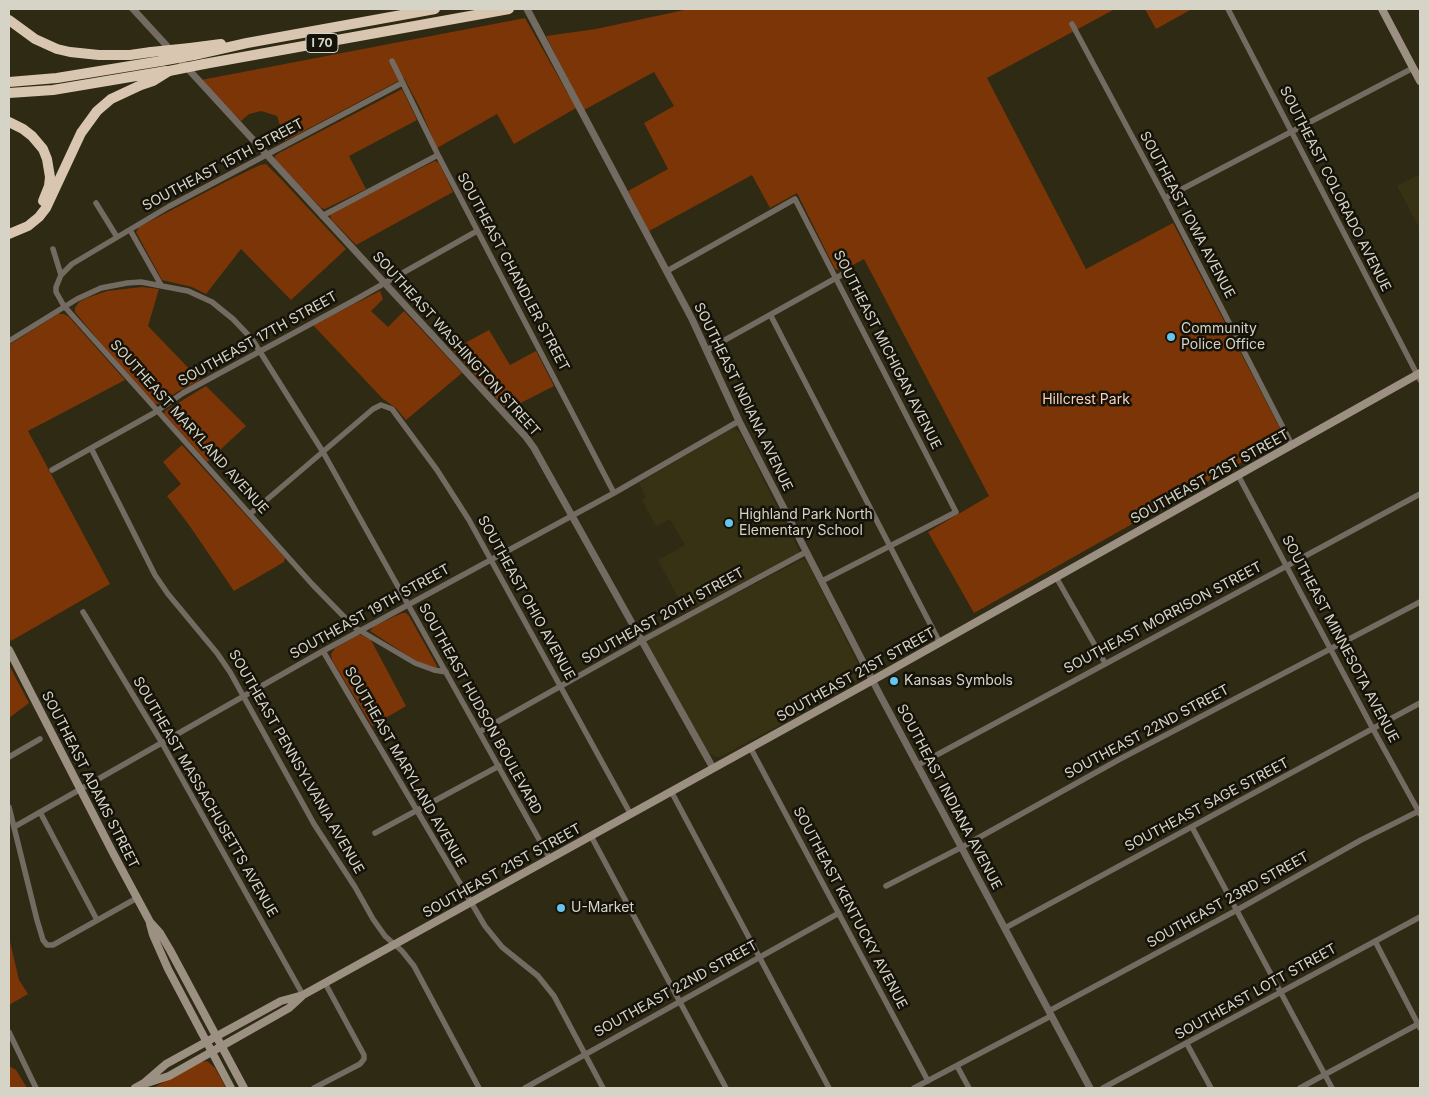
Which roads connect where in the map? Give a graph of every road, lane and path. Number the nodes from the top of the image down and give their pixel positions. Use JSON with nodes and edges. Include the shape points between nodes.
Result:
{"nodes":[{"id":1,"x":133,"y":9,"type":"edge"},
{"id":2,"x":435,"y":9,"type":"edge"},
{"id":3,"x":509,"y":9,"type":"edge"},
{"id":4,"x":528,"y":9,"type":"edge"},
{"id":5,"x":1228,"y":9,"type":"edge"},
{"id":6,"x":1382,"y":9,"type":"edge"},
{"id":7,"x":9,"y":20,"type":"edge"},
{"id":8,"x":1072,"y":24,"type":"dead end"},
{"id":9,"x":192,"y":52,"type":"junction"},
{"id":10,"x":392,"y":61,"type":"dead end"},
{"id":11,"x":1413,"y":68,"type":"junction"},
{"id":12,"x":169,"y":71,"type":"junction"},
{"id":13,"x":1420,"y":81,"type":"edge"},
{"id":14,"x":9,"y":82,"type":"edge"},
{"id":15,"x":402,"y":83,"type":"junction"},
{"id":16,"x":9,"y":93,"type":"edge"},
{"id":17,"x":9,"y":122,"type":"edge"},
{"id":18,"x":1291,"y":132,"type":"junction"},
{"id":19,"x":267,"y":155,"type":"junction"},
{"id":20,"x":438,"y":156,"type":"junction"},
{"id":21,"x":1165,"y":198,"type":"junction"},
{"id":22,"x":96,"y":203,"type":"dead end"},
{"id":23,"x":322,"y":216,"type":"junction"},
{"id":24,"x":9,"y":227,"type":"edge"},
{"id":25,"x":130,"y":230,"type":"junction"},
{"id":26,"x":477,"y":231,"type":"junction"},
{"id":27,"x":9,"y":234,"type":"edge"},
{"id":28,"x":117,"y":237,"type":"junction"},
{"id":29,"x":54,"y":249,"type":"dead end"},
{"id":30,"x":667,"y":271,"type":"junction"},
{"id":31,"x":845,"y":273,"type":"dead end"},
{"id":32,"x":60,"y":275,"type":"junction"},
{"id":33,"x":836,"y":278,"type":"junction"},
{"id":34,"x":385,"y":283,"type":"junction"},
{"id":35,"x":161,"y":285,"type":"junction"},
{"id":36,"x":64,"y":306,"type":"junction"},
{"id":37,"x":771,"y":316,"type":"junction"},
{"id":38,"x":9,"y":341,"type":"edge"},
{"id":39,"x":707,"y":350,"type":"junction"},
{"id":40,"x":260,"y":352,"type":"junction"},
{"id":41,"x":1419,"y":376,"type":"edge"},
{"id":42,"x":157,"y":411,"type":"junction"},
{"id":43,"x":739,"y":421,"type":"junction"},
{"id":44,"x":1292,"y":445,"type":"junction"},
{"id":45,"x":91,"y":448,"type":"junction"},
{"id":46,"x":323,"y":452,"type":"junction"},
{"id":47,"x":52,"y":470,"type":"dead end"},
{"id":48,"x":1238,"y":475,"type":"junction"},
{"id":49,"x":614,"y":493,"type":"junction"},
{"id":50,"x":1420,"y":494,"type":"edge"},
{"id":51,"x":250,"y":514,"type":"junction"},
{"id":52,"x":571,"y":515,"type":"junction"},
{"id":53,"x":890,"y":547,"type":"junction"},
{"id":54,"x":806,"y":552,"type":"junction"},
{"id":55,"x":490,"y":560,"type":"junction"},
{"id":56,"x":1286,"y":565,"type":"junction"},
{"id":57,"x":1056,"y":577,"type":"junction"},
{"id":58,"x":822,"y":581,"type":"junction"},
{"id":59,"x":1420,"y":602,"type":"edge"},
{"id":60,"x":408,"y":605,"type":"junction"},
{"id":61,"x":83,"y":612,"type":"dead end"},
{"id":62,"x":361,"y":630,"type":"junction"},
{"id":63,"x":641,"y":640,"type":"junction"},
{"id":64,"x":940,"y":642,"type":"junction"},
{"id":65,"x":1330,"y":648,"type":"junction"},
{"id":66,"x":9,"y":650,"type":"edge"},
{"id":67,"x":323,"y":651,"type":"junction"},
{"id":68,"x":1105,"y":663,"type":"junction"},
{"id":69,"x":446,"y":672,"type":"junction"},
{"id":70,"x":873,"y":680,"type":"junction"},
{"id":71,"x":560,"y":687,"type":"junction"},
{"id":72,"x":244,"y":697,"type":"junction"},
{"id":73,"x":1420,"y":704,"type":"edge"},
{"id":74,"x":1373,"y":730,"type":"junction"},
{"id":75,"x":480,"y":732,"type":"junction"},
{"id":76,"x":40,"y":739,"type":"dead end"},
{"id":77,"x":162,"y":743,"type":"junction"},
{"id":78,"x":750,"y":748,"type":"junction"},
{"id":79,"x":9,"y":757,"type":"edge"},
{"id":80,"x":918,"y":765,"type":"junction"},
{"id":81,"x":499,"y":766,"type":"junction"},
{"id":82,"x":713,"y":768,"type":"junction"},
{"id":83,"x":80,"y":789,"type":"junction"},
{"id":84,"x":671,"y":791,"type":"junction"},
{"id":85,"x":9,"y":807,"type":"edge"},
{"id":86,"x":40,"y":812,"type":"junction"},
{"id":87,"x":417,"y":812,"type":"junction"},
{"id":88,"x":1420,"y":812,"type":"edge"},
{"id":89,"x":630,"y":814,"type":"junction"},
{"id":90,"x":14,"y":827,"type":"junction"},
{"id":91,"x":1192,"y":827,"type":"junction"},
{"id":92,"x":375,"y":833,"type":"dead end"},
{"id":93,"x":591,"y":836,"type":"junction"},
{"id":94,"x":962,"y":847,"type":"junction"},
{"id":95,"x":550,"y":859,"type":"junction"},
{"id":96,"x":886,"y":886,"type":"dead end"},
{"id":97,"x":137,"y":898,"type":"junction"},
{"id":98,"x":470,"y":902,"type":"junction"},
{"id":99,"x":1237,"y":910,"type":"junction"},
{"id":100,"x":839,"y":913,"type":"junction"},
{"id":101,"x":1420,"y":917,"type":"edge"},
{"id":102,"x":97,"y":920,"type":"junction"},
{"id":103,"x":150,"y":922,"type":"junction"},
{"id":104,"x":1005,"y":928,"type":"junction"},
{"id":105,"x":1375,"y":942,"type":"junction"},
{"id":106,"x":394,"y":944,"type":"junction"},
{"id":107,"x":759,"y":957,"type":"junction"},
{"id":108,"x":325,"y":983,"type":"junction"},
{"id":109,"x":1280,"y":993,"type":"junction"},
{"id":110,"x":303,"y":995,"type":"junction"},
{"id":111,"x":679,"y":1001,"type":"junction"},
{"id":112,"x":1050,"y":1014,"type":"junction"},
{"id":113,"x":1420,"y":1025,"type":"edge"},
{"id":114,"x":9,"y":1032,"type":"edge"},
{"id":115,"x":216,"y":1036,"type":"junction"},
{"id":116,"x":206,"y":1042,"type":"junction"},
{"id":117,"x":1187,"y":1044,"type":"junction"},
{"id":118,"x":222,"y":1047,"type":"junction"},
{"id":119,"x":212,"y":1052,"type":"junction"},
{"id":120,"x":585,"y":1053,"type":"junction"},
{"id":121,"x":957,"y":1066,"type":"junction"},
{"id":122,"x":1325,"y":1075,"type":"junction"},
{"id":123,"x":928,"y":1081,"type":"junction"},
{"id":124,"x":144,"y":1084,"type":"junction"},
{"id":125,"x":36,"y":1088,"type":"edge"},
{"id":126,"x":135,"y":1088,"type":"edge"},
{"id":127,"x":231,"y":1088,"type":"edge"},
{"id":128,"x":244,"y":1088,"type":"edge"},
{"id":129,"x":314,"y":1088,"type":"edge"},
{"id":130,"x":479,"y":1088,"type":"edge"},
{"id":131,"x":525,"y":1088,"type":"edge"},
{"id":132,"x":603,"y":1088,"type":"edge"},
{"id":133,"x":726,"y":1088,"type":"edge"},
{"id":134,"x":829,"y":1088,"type":"edge"},
{"id":135,"x":914,"y":1088,"type":"edge"},
{"id":136,"x":969,"y":1088,"type":"edge"},
{"id":137,"x":1090,"y":1088,"type":"edge"},
{"id":138,"x":1103,"y":1088,"type":"edge"},
{"id":139,"x":1211,"y":1088,"type":"edge"},
{"id":140,"x":1300,"y":1088,"type":"edge"},
{"id":141,"x":1332,"y":1088,"type":"edge"}],
"edges":[{"from":1,"to":19,"type":"street","name":"SOUTHEAST WASHINGTON STREET"},
{"from":2,"to":9,"type":"highway","number":"I 70"},
{"from":3,"to":12,"type":"highway","number":"I 70","bridge":true},
{"from":4,"to":30,"type":"street","name":"SOUTHEAST INDIANA AVENUE"},
{"from":5,"to":18,"type":"street","name":"SOUTHEAST COLORADO AVENUE"},
{"from":6,"to":11,"type":"main road"},
{"from":7,"to":9,"type":"highway","bridge":true,"via":[[35,40],[70,52],[99,56]]},
{"from":8,"to":21,"type":"street","name":"SOUTHEAST IOWA AVENUE"},
{"from":9,"to":14,"type":"highway","number":"I 70","bridge":true,"via":[[160,61],[64,77]]},
{"from":10,"to":15,"type":"street","name":"SOUTHEAST CHANDLER STREET"},
{"from":11,"to":13,"type":"main road"},
{"from":11,"to":18,"type":"street"},
{"from":12,"to":16,"type":"highway","number":"I 70","via":[[54,90]]},
{"from":12,"to":27,"type":"highway","via":[[110,99],[97,111],[82,133],[46,208],[28,226]]},
{"from":15,"to":19,"type":"street","name":"SOUTHEAST 15TH STREET"},
{"from":15,"to":20,"type":"street","name":"SOUTHEAST CHANDLER STREET"},
{"from":17,"to":24,"type":"highway","via":[[23,129],[39,144],[47,159],[50,177],[46,195],[34,214]]},
{"from":18,"to":21,"type":"street"},
{"from":18,"to":41,"type":"street","name":"SOUTHEAST COLORADO AVENUE"},
{"from":19,"to":23,"type":"street","name":"SOUTHEAST WASHINGTON STREET"},
{"from":19,"to":25,"type":"street","name":"SOUTHEAST 15TH STREET"},
{"from":20,"to":23,"type":"street"},
{"from":20,"to":26,"type":"street","name":"SOUTHEAST CHANDLER STREET"},
{"from":21,"to":44,"type":"street","name":"SOUTHEAST IOWA AVENUE"},
{"from":22,"to":28,"type":"street"},
{"from":23,"to":34,"type":"street","name":"SOUTHEAST WASHINGTON STREET"},
{"from":25,"to":28,"type":"street","name":"SOUTHEAST 15TH STREET"},
{"from":25,"to":35,"type":"street"},
{"from":26,"to":34,"type":"street","name":"SOUTHEAST 17TH STREET"},
{"from":26,"to":49,"type":"street","name":"SOUTHEAST CHANDLER STREET"},
{"from":28,"to":32,"type":"street","name":"SOUTHEAST 15TH STREET"},
{"from":29,"to":32,"type":"street","name":"SOUTHEAST MARYLAND AVENUE"},
{"from":30,"to":33,"type":"street","name":"SOUTHEAST MICHIGAN AVENUE","via":[[795,200]]},
{"from":30,"to":39,"type":"street","name":"SOUTHEAST INDIANA AVENUE"},
{"from":31,"to":33,"type":"street"},
{"from":32,"to":36,"type":"street","name":"SOUTHEAST MARYLAND AVENUE","via":[[56,292]]},
{"from":33,"to":37,"type":"street"},
{"from":33,"to":53,"type":"street","name":"SOUTHEAST MICHIGAN AVENUE","via":[[956,512]]},
{"from":34,"to":40,"type":"street","name":"SOUTHEAST 17TH STREET"},
{"from":34,"to":52,"type":"street","name":"SOUTHEAST WASHINGTON STREET","via":[[526,437]]},
{"from":35,"to":36,"type":"street","name":"SOUTHEAST HUDSON BOULEVARD","via":[[141,282],[114,285],[88,293]]},
{"from":35,"to":40,"type":"street","name":"SOUTHEAST HUDSON BOULEVARD","via":[[188,290],[212,302],[243,328]]},
{"from":36,"to":38,"type":"street"},
{"from":36,"to":42,"type":"street","name":"SOUTHEAST MARYLAND AVENUE"},
{"from":37,"to":39,"type":"street"},
{"from":37,"to":53,"type":"street"},
{"from":39,"to":43,"type":"street","name":"SOUTHEAST INDIANA AVENUE"},
{"from":40,"to":42,"type":"street","name":"SOUTHEAST 17TH STREET","via":[[183,393]]},
{"from":40,"to":46,"type":"street","name":"SOUTHEAST HUDSON BOULEVARD"},
{"from":41,"to":44,"type":"main road","name":"SOUTHEAST 21ST STREET"},
{"from":42,"to":45,"type":"street","name":"SOUTHEAST 17TH STREET"},
{"from":42,"to":51,"type":"street","name":"SOUTHEAST MARYLAND AVENUE"},
{"from":43,"to":49,"type":"street","name":"SOUTHEAST 19TH STREET"},
{"from":43,"to":54,"type":"street","name":"SOUTHEAST INDIANA AVENUE"},
{"from":44,"to":48,"type":"main road","name":"SOUTHEAST 21ST STREET"},
{"from":45,"to":47,"type":"street","name":"SOUTHEAST 17TH STREET"},
{"from":45,"to":72,"type":"street","name":"SOUTHEAST PENNSYLVANIA AVENUE","via":[[155,575],[226,665]]},
{"from":46,"to":51,"type":"street"},
{"from":46,"to":55,"type":"street","name":"SOUTHEAST OHIO AVENUE","via":[[373,409],[384,406],[392,409],[437,470]]},
{"from":46,"to":60,"type":"street","name":"SOUTHEAST HUDSON BOULEVARD"},
{"from":48,"to":56,"type":"street","name":"SOUTHEAST MINNESOTA AVENUE"},
{"from":48,"to":57,"type":"main road","name":"SOUTHEAST 21ST STREET"},
{"from":49,"to":52,"type":"street","name":"SOUTHEAST 19TH STREET"},
{"from":50,"to":56,"type":"street","name":"SOUTHEAST MORRISON STREET"},
{"from":51,"to":62,"type":"street","name":"SOUTHEAST MARYLAND AVENUE","via":[[312,584],[354,627]]},
{"from":52,"to":55,"type":"street","name":"SOUTHEAST 19TH STREET"},
{"from":52,"to":63,"type":"street","name":"SOUTHEAST WASHINGTON STREET"},
{"from":53,"to":58,"type":"street"},
{"from":53,"to":64,"type":"street"},
{"from":54,"to":58,"type":"street","name":"SOUTHEAST INDIANA AVENUE"},
{"from":54,"to":63,"type":"street","name":"SOUTHEAST 20TH STREET"},
{"from":55,"to":60,"type":"street","name":"SOUTHEAST 19TH STREET"},
{"from":55,"to":71,"type":"street","name":"SOUTHEAST OHIO AVENUE"},
{"from":56,"to":65,"type":"street","name":"SOUTHEAST MINNESOTA AVENUE"},
{"from":56,"to":68,"type":"street","name":"SOUTHEAST MORRISON STREET"},
{"from":57,"to":64,"type":"main road","name":"SOUTHEAST 21ST STREET"},
{"from":57,"to":68,"type":"street"},
{"from":58,"to":70,"type":"street","name":"SOUTHEAST INDIANA AVENUE"},
{"from":59,"to":65,"type":"street","name":"SOUTHEAST 22ND STREET"},
{"from":60,"to":62,"type":"street","name":"SOUTHEAST 19TH STREET"},
{"from":60,"to":69,"type":"street","name":"SOUTHEAST HUDSON BOULEVARD"},
{"from":61,"to":77,"type":"street","name":"SOUTHEAST MASSACHUSETTS AVENUE"},
{"from":62,"to":67,"type":"street","name":"SOUTHEAST 19TH STREET"},
{"from":62,"to":69,"type":"street","name":"SOUTHEAST MARYLAND AVENUE","via":[[415,663]]},
{"from":63,"to":71,"type":"street","name":"SOUTHEAST 20TH STREET"},
{"from":63,"to":82,"type":"street","name":"SOUTHEAST WASHINGTON STREET"},
{"from":64,"to":70,"type":"main road","name":"SOUTHEAST 21ST STREET"},
{"from":65,"to":74,"type":"street","name":"SOUTHEAST MINNESOTA AVENUE"},
{"from":65,"to":94,"type":"street","name":"SOUTHEAST 22ND STREET"},
{"from":66,"to":83,"type":"main road","name":"SOUTHEAST ADAMS STREET"},
{"from":67,"to":72,"type":"street","name":"SOUTHEAST 19TH STREET"},
{"from":67,"to":87,"type":"street","name":"SOUTHEAST MARYLAND AVENUE"},
{"from":68,"to":80,"type":"street","name":"SOUTHEAST MORRISON STREET"},
{"from":69,"to":75,"type":"street","name":"SOUTHEAST HUDSON BOULEVARD"},
{"from":70,"to":78,"type":"main road","name":"SOUTHEAST 21ST STREET"},
{"from":70,"to":80,"type":"street","name":"SOUTHEAST INDIANA AVENUE"},
{"from":71,"to":75,"type":"street","name":"SOUTHEAST 20TH STREET"},
{"from":71,"to":89,"type":"street","name":"SOUTHEAST OHIO AVENUE"},
{"from":72,"to":77,"type":"street","name":"SOUTHEAST 19TH STREET"},
{"from":72,"to":106,"type":"street","name":"SOUTHEAST PENNSYLVANIA AVENUE","via":[[323,838],[373,919]]},
{"from":73,"to":74,"type":"street","name":"SOUTHEAST SAGE STREET"},
{"from":74,"to":88,"type":"street","name":"SOUTHEAST MINNESOTA AVENUE"},
{"from":74,"to":91,"type":"street","name":"SOUTHEAST SAGE STREET"},
{"from":75,"to":81,"type":"street","name":"SOUTHEAST HUDSON BOULEVARD"},
{"from":76,"to":79,"type":"street"},
{"from":77,"to":83,"type":"street","name":"SOUTHEAST 19TH STREET"},
{"from":77,"to":110,"type":"street","name":"SOUTHEAST MASSACHUSETTS AVENUE"},
{"from":78,"to":82,"type":"main road","name":"SOUTHEAST 21ST STREET"},
{"from":78,"to":100,"type":"street","name":"SOUTHEAST KENTUCKY AVENUE"},
{"from":80,"to":94,"type":"street","name":"SOUTHEAST INDIANA AVENUE"},
{"from":81,"to":87,"type":"street"},
{"from":81,"to":95,"type":"street","name":"SOUTHEAST HUDSON BOULEVARD"},
{"from":82,"to":84,"type":"main road","name":"SOUTHEAST 21ST STREET"},
{"from":83,"to":86,"type":"street","name":"SOUTHEAST 19TH STREET"},
{"from":83,"to":97,"type":"main road","name":"SOUTHEAST ADAMS STREET"},
{"from":84,"to":89,"type":"main road","name":"SOUTHEAST 21ST STREET"},
{"from":84,"to":107,"type":"street"},
{"from":85,"to":90,"type":"street"},
{"from":86,"to":90,"type":"street","name":"SOUTHEAST 19TH STREET"},
{"from":86,"to":102,"type":"street"},
{"from":87,"to":92,"type":"street"},
{"from":87,"to":98,"type":"street","name":"SOUTHEAST MARYLAND AVENUE"},
{"from":88,"to":99,"type":"street","name":"SOUTHEAST 23RD STREET","via":[[1361,840]]},
{"from":89,"to":93,"type":"main road","name":"SOUTHEAST 21ST STREET"},
{"from":90,"to":102,"type":"street","via":[[43,940],[50,945]]},
{"from":91,"to":99,"type":"street"},
{"from":91,"to":104,"type":"street","name":"SOUTHEAST SAGE STREET"},
{"from":93,"to":95,"type":"main road","name":"SOUTHEAST 21ST STREET"},
{"from":93,"to":111,"type":"street"},
{"from":94,"to":96,"type":"street","name":"SOUTHEAST 22ND STREET"},
{"from":94,"to":104,"type":"street","name":"SOUTHEAST INDIANA AVENUE"},
{"from":95,"to":98,"type":"main road","name":"SOUTHEAST 21ST STREET"},
{"from":97,"to":102,"type":"street"},
{"from":97,"to":103,"type":"main road","name":"SOUTHEAST ADAMS STREET"},
{"from":98,"to":106,"type":"main road","name":"SOUTHEAST 21ST STREET"},
{"from":98,"to":120,"type":"street","name":"SOUTHEAST MARYLAND AVENUE","via":[[493,937],[546,984]]},
{"from":99,"to":109,"type":"street"},
{"from":99,"to":112,"type":"street","name":"SOUTHEAST 23RD STREET"},
{"from":100,"to":107,"type":"street","name":"SOUTHEAST 22ND STREET"},
{"from":100,"to":123,"type":"street","name":"SOUTHEAST KENTUCKY AVENUE"},
{"from":101,"to":105,"type":"street","name":"SOUTHEAST LOTT STREET"},
{"from":103,"to":115,"type":"main road","name":"SOUTHEAST ADAMS STREET","via":[[170,950]]},
{"from":103,"to":116,"type":"main road","name":"SOUTHEAST ADAMS STREET","via":[[168,969]]},
{"from":104,"to":112,"type":"street","name":"SOUTHEAST INDIANA AVENUE"},
{"from":105,"to":109,"type":"street","name":"SOUTHEAST LOTT STREET"},
{"from":105,"to":113,"type":"street"},
{"from":106,"to":108,"type":"main road","name":"SOUTHEAST 21ST STREET"},
{"from":106,"to":130,"type":"street","name":"SOUTHEAST PENNSYLVANIA AVENUE","via":[[414,966]]},
{"from":107,"to":111,"type":"street","name":"SOUTHEAST 22ND STREET"},
{"from":107,"to":134,"type":"street"},
{"from":108,"to":110,"type":"main road","name":"SOUTHEAST 21ST STREET"},
{"from":108,"to":129,"type":"street","via":[[364,1059]]},
{"from":109,"to":117,"type":"street","name":"SOUTHEAST LOTT STREET"},
{"from":109,"to":122,"type":"street"},
{"from":110,"to":115,"type":"main road","name":"SOUTHEAST 21ST STREET","via":[[281,1001]]},
{"from":110,"to":118,"type":"main road","name":"SOUTHEAST 21ST STREET","via":[[289,1008]]},
{"from":111,"to":120,"type":"street","name":"SOUTHEAST 22ND STREET"},
{"from":111,"to":133,"type":"street"},
{"from":112,"to":121,"type":"street","name":"SOUTHEAST 23RD STREET"},
{"from":112,"to":137,"type":"street","name":"SOUTHEAST INDIANA AVENUE"},
{"from":113,"to":122,"type":"street"},
{"from":114,"to":125,"type":"street"},
{"from":115,"to":116,"type":"main road","name":"SOUTHEAST 21ST STREET"},
{"from":115,"to":118,"type":"main road","name":"SOUTHEAST ADAMS STREET"},
{"from":116,"to":119,"type":"main road","name":"SOUTHEAST ADAMS STREET"},
{"from":116,"to":124,"type":"main road","name":"SOUTHEAST 21ST STREET","via":[[166,1064]]},
{"from":117,"to":138,"type":"street","name":"SOUTHEAST LOTT STREET"},
{"from":117,"to":139,"type":"street"},
{"from":118,"to":119,"type":"main road","name":"SOUTHEAST 21ST STREET"},
{"from":118,"to":128,"type":"main road","name":"SOUTHEAST ADAMS STREET"},
{"from":119,"to":124,"type":"main road","name":"SOUTHEAST 21ST STREET","via":[[169,1076]]},
{"from":119,"to":127,"type":"main road","name":"SOUTHEAST ADAMS STREET"},
{"from":120,"to":131,"type":"street","name":"SOUTHEAST 22ND STREET"},
{"from":120,"to":132,"type":"street","name":"SOUTHEAST MARYLAND AVENUE"},
{"from":121,"to":123,"type":"street","name":"SOUTHEAST 23RD STREET"},
{"from":121,"to":136,"type":"street"},
{"from":122,"to":140,"type":"street"},
{"from":122,"to":141,"type":"street"},
{"from":123,"to":135,"type":"street","name":"SOUTHEAST 23RD STREET"},
{"from":124,"to":126,"type":"main road","name":"SOUTHEAST 21ST STREET"}]}
